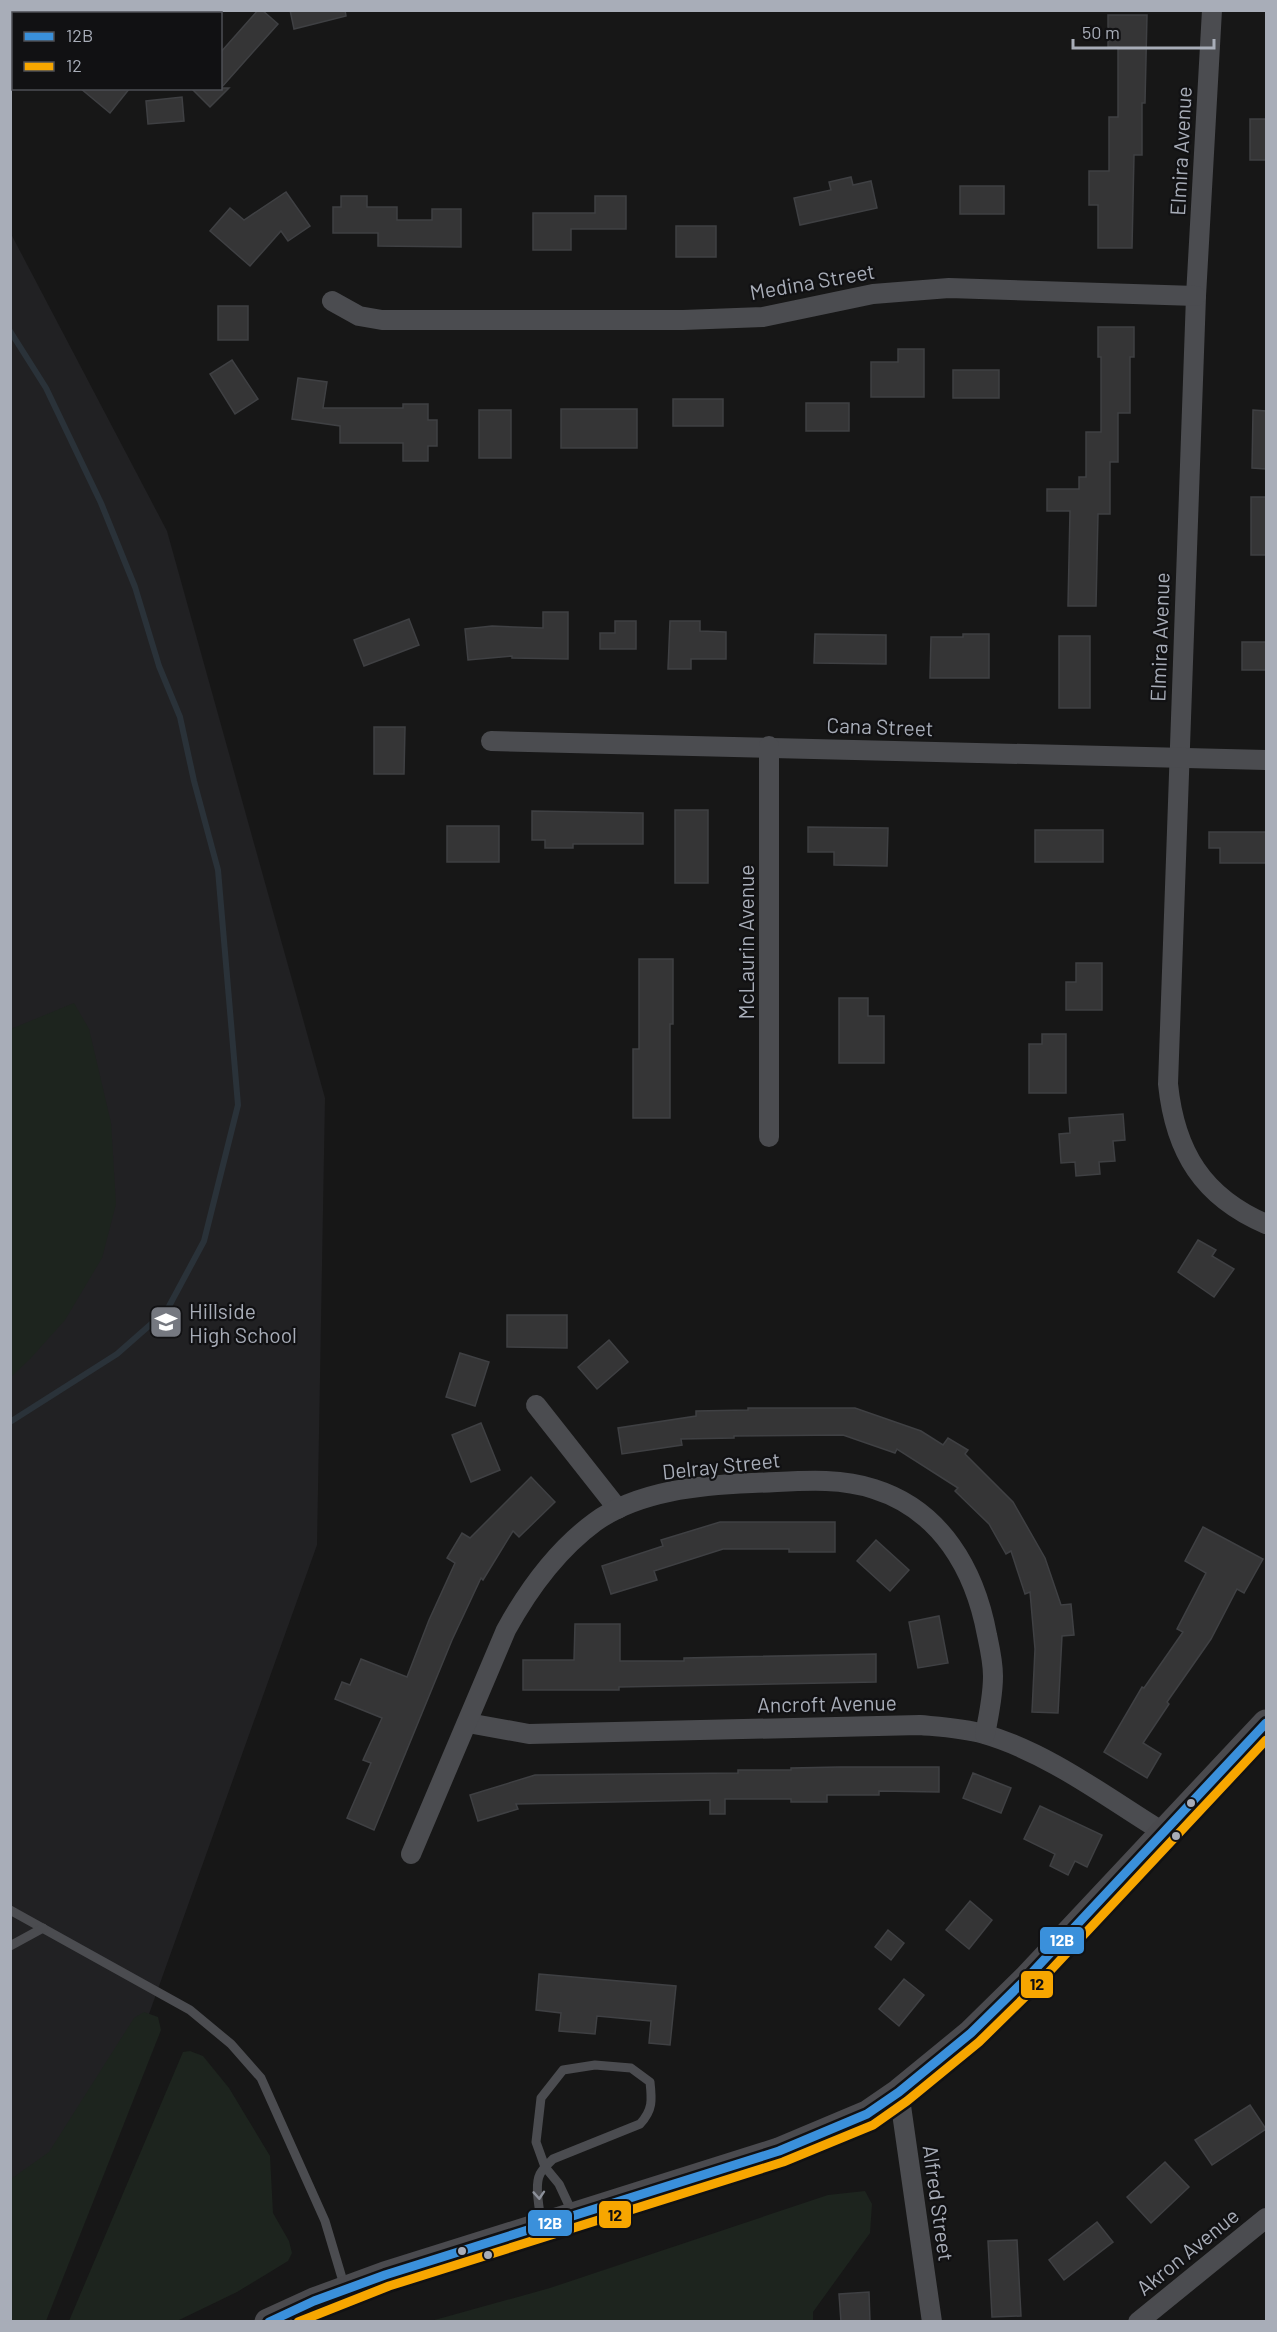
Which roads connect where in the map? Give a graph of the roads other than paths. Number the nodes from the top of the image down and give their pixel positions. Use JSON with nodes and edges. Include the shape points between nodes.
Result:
{"nodes":[{"id":1,"x":1212,"y":10,"type":"edge"},
{"id":2,"x":1196,"y":296,"type":"junction"},
{"id":3,"x":332,"y":301,"type":"dead end"},
{"id":4,"x":491,"y":741,"type":"dead end"},
{"id":5,"x":769,"y":746,"type":"junction"},
{"id":6,"x":1179,"y":758,"type":"junction"},
{"id":7,"x":1266,"y":760,"type":"edge"},
{"id":8,"x":769,"y":1137,"type":"dead end"},
{"id":9,"x":1266,"y":1224,"type":"edge"},
{"id":10,"x":536,"y":1405,"type":"dead end"},
{"id":11,"x":618,"y":1509,"type":"junction"},
{"id":12,"x":468,"y":1723,"type":"junction"},
{"id":13,"x":1266,"y":1723,"type":"edge"},
{"id":14,"x":985,"y":1734,"type":"junction"},
{"id":15,"x":1162,"y":1832,"type":"junction"},
{"id":16,"x":411,"y":1854,"type":"dead end"},
{"id":17,"x":10,"y":1910,"type":"edge"},
{"id":18,"x":43,"y":1928,"type":"junction"},
{"id":19,"x":10,"y":1946,"type":"edge"},
{"id":20,"x":899,"y":2092,"type":"junction"},
{"id":21,"x":545,"y":2168,"type":"junction"},
{"id":22,"x":574,"y":2215,"type":"junction"},
{"id":23,"x":1266,"y":2218,"type":"edge"},
{"id":24,"x":542,"y":2226,"type":"junction"},
{"id":25,"x":345,"y":2290,"type":"junction"},
{"id":26,"x":268,"y":2322,"type":"edge"},
{"id":27,"x":932,"y":2322,"type":"edge"},
{"id":28,"x":1138,"y":2322,"type":"edge"}],
"edges":[{"from":1,"to":2,"type":"street","name":"Elmira Avenue"},
{"from":2,"to":3,"type":"street","name":"Medina Street","via":[[912,289],[847,298],[763,317],[683,320],[382,320],[359,316]]},
{"from":2,"to":6,"type":"street","name":"Elmira Avenue"},
{"from":4,"to":5,"type":"street","name":"Cana Street"},
{"from":5,"to":6,"type":"street","name":"Cana Street"},
{"from":5,"to":8,"type":"street","name":"McLaurin Avenue"},
{"from":6,"to":7,"type":"street","name":"Cana Street"},
{"from":6,"to":9,"type":"street","name":"Elmira Avenue","via":[[1170,1105],[1184,1149],[1204,1181],[1239,1211]]},
{"from":10,"to":11,"type":"street"},
{"from":11,"to":12,"type":"street","name":"Delray Street","via":[[574,1540],[524,1597],[506,1630]]},
{"from":11,"to":14,"type":"street","name":"Delray Street","via":[[656,1496],[735,1484],[844,1482],[873,1488],[917,1511],[954,1546],[979,1598],[993,1677]]},
{"from":12,"to":14,"type":"street","name":"Ancroft Avenue","via":[[530,1734],[920,1725]]},
{"from":12,"to":16,"type":"street","name":"Delray Street"},
{"from":13,"to":15,"type":"main road"},
{"from":14,"to":15,"type":"street","name":"Ancroft Avenue","via":[[1059,1768]]},
{"from":15,"to":20,"type":"main road","via":[[971,2033]]},
{"from":17,"to":18,"type":"lane"},
{"from":18,"to":19,"type":"lane"},
{"from":18,"to":25,"type":"lane","via":[[190,2010],[231,2044],[261,2078],[325,2221]]},
{"from":20,"to":22,"type":"main road","via":[[867,2114],[779,2151]]},
{"from":20,"to":27,"type":"street","name":"Alfred Street"},
{"from":21,"to":21,"type":"lane","via":[[553,2159],[640,2124],[649,2114],[650,2082],[632,2068],[595,2065],[563,2070],[541,2098],[536,2142]]},
{"from":21,"to":22,"type":"lane","via":[[559,2184]]},
{"from":21,"to":24,"type":"lane","one_way":true,"via":[[538,2179]]},
{"from":22,"to":24,"type":"main road"},
{"from":23,"to":28,"type":"street","name":"Akron Avenue"},
{"from":24,"to":25,"type":"main road"},
{"from":25,"to":26,"type":"main road"}]}
